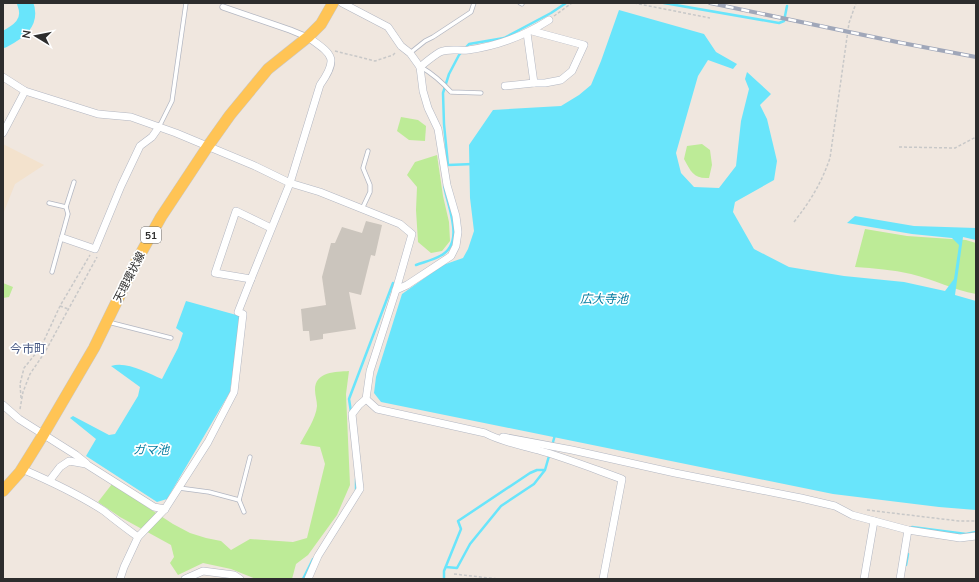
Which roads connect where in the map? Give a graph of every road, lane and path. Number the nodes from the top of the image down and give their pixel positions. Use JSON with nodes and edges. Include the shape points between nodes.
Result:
{"nodes":[{"id":1,"x":186,"y":3,"type":"edge"},
{"id":2,"x":333,"y":3,"type":"edge"},
{"id":3,"x":342,"y":3,"type":"edge"},
{"id":4,"x":474,"y":3,"type":"edge"},
{"id":5,"x":572,"y":3,"type":"edge"},
{"id":6,"x":634,"y":3,"type":"edge"},
{"id":7,"x":856,"y":3,"type":"edge"},
{"id":8,"x":223,"y":7,"type":"dead end"},
{"id":9,"x":710,"y":18,"type":"dead end"},
{"id":10,"x":549,"y":20,"type":"joint"},
{"id":11,"x":529,"y":32,"type":"junction"},
{"id":12,"x":308,"y":37,"type":"junction"},
{"id":13,"x":401,"y":46,"type":"junction"},
{"id":14,"x":328,"y":52,"type":"junction"},
{"id":15,"x":410,"y":53,"type":"junction"},
{"id":16,"x":420,"y":67,"type":"junction"},
{"id":17,"x":3,"y":77,"type":"edge"},
{"id":18,"x":534,"y":83,"type":"junction"},
{"id":19,"x":505,"y":86,"type":"dead end"},
{"id":20,"x":25,"y":91,"type":"junction"},
{"id":21,"x":481,"y":93,"type":"dead end"},
{"id":22,"x":159,"y":127,"type":"junction"},
{"id":23,"x":3,"y":133,"type":"edge"},
{"id":24,"x":976,"y":137,"type":"edge"},
{"id":25,"x":208,"y":146,"type":"junction"},
{"id":26,"x":899,"y":147,"type":"dead end"},
{"id":27,"x":368,"y":151,"type":"dead end"},
{"id":28,"x":74,"y":182,"type":"dead end"},
{"id":29,"x":290,"y":183,"type":"junction"},
{"id":30,"x":49,"y":203,"type":"dead end"},
{"id":31,"x":66,"y":207,"type":"junction"},
{"id":32,"x":362,"y":209,"type":"junction"},
{"id":33,"x":794,"y":222,"type":"dead end"},
{"id":34,"x":271,"y":228,"type":"junction"},
{"id":35,"x":63,"y":238,"type":"junction"},
{"id":36,"x":95,"y":249,"type":"junction"},
{"id":37,"x":52,"y":272,"type":"dead end"},
{"id":38,"x":250,"y":279,"type":"junction"},
{"id":39,"x":396,"y":290,"type":"junction"},
{"id":40,"x":60,"y":306,"type":"junction"},
{"id":41,"x":68,"y":309,"type":"junction"},
{"id":42,"x":107,"y":322,"type":"junction"},
{"id":43,"x":171,"y":338,"type":"dead end"},
{"id":44,"x":366,"y":399,"type":"junction"},
{"id":45,"x":22,"y":402,"type":"junction"},
{"id":46,"x":3,"y":405,"type":"edge"},
{"id":47,"x":18,"y":419,"type":"junction"},
{"id":48,"x":485,"y":433,"type":"junction"},
{"id":49,"x":43,"y":435,"type":"junction"},
{"id":50,"x":250,"y":457,"type":"dead end"},
{"id":51,"x":86,"y":464,"type":"junction"},
{"id":52,"x":22,"y":469,"type":"junction"},
{"id":53,"x":50,"y":480,"type":"junction"},
{"id":54,"x":179,"y":488,"type":"junction"},
{"id":55,"x":3,"y":491,"type":"edge"},
{"id":56,"x":239,"y":500,"type":"junction"},
{"id":57,"x":165,"y":509,"type":"junction"},
{"id":58,"x":866,"y":510,"type":"dead end"},
{"id":59,"x":244,"y":512,"type":"dead end"},
{"id":60,"x":874,"y":521,"type":"junction"},
{"id":61,"x":976,"y":521,"type":"edge"},
{"id":62,"x":908,"y":530,"type":"junction"},
{"id":63,"x":976,"y":536,"type":"edge"},
{"id":64,"x":138,"y":537,"type":"junction"},
{"id":65,"x":454,"y":574,"type":"dead end"},
{"id":66,"x":120,"y":579,"type":"edge"},
{"id":67,"x":185,"y":579,"type":"edge"},
{"id":68,"x":240,"y":579,"type":"edge"},
{"id":69,"x":308,"y":579,"type":"edge"},
{"id":70,"x":498,"y":579,"type":"edge"},
{"id":71,"x":603,"y":579,"type":"edge"},
{"id":72,"x":864,"y":579,"type":"edge"},
{"id":73,"x":900,"y":579,"type":"edge"}],
"edges":[{"from":1,"to":22,"type":"lane","via":[[172,101]]},
{"from":2,"to":12,"type":"main road","name":"天理環状線","number":"51","via":[[321,24]]},
{"from":3,"to":13,"type":"street","via":[[388,27]]},
{"from":4,"to":15,"type":"lane","via":[[471,12]]},
{"from":5,"to":10,"type":"path"},
{"from":6,"to":9,"type":"path"},
{"from":7,"to":33,"type":"path","via":[[849,23],[830,158],[814,196]]},
{"from":8,"to":12,"type":"street"},
{"from":10,"to":11,"type":"street"},
{"from":11,"to":16,"type":"street","via":[[508,41],[466,50],[441,52]]},
{"from":11,"to":18,"type":"street"},
{"from":11,"to":18,"type":"street","via":[[584,44],[572,71],[561,80]]},
{"from":12,"to":14,"type":"street"},
{"from":12,"to":25,"type":"main road","name":"天理環状線","number":"51","via":[[268,69]]},
{"from":13,"to":14,"type":"path","via":[[393,55],[375,61],[335,51]]},
{"from":13,"to":15,"type":"street"},
{"from":14,"to":29,"type":"street","via":[[332,60],[328,75],[320,85]]},
{"from":15,"to":16,"type":"street"},
{"from":16,"to":21,"type":"lane","via":[[442,81],[451,92]]},
{"from":16,"to":39,"type":"street","via":[[428,108],[438,129],[447,186],[458,232],[451,256]]},
{"from":17,"to":20,"type":"street"},
{"from":18,"to":19,"type":"street"},
{"from":20,"to":22,"type":"street","via":[[98,114],[131,117]]},
{"from":20,"to":23,"type":"street"},
{"from":22,"to":25,"type":"street"},
{"from":22,"to":36,"type":"street","via":[[152,137],[140,146],[120,186]]},
{"from":24,"to":26,"type":"path","via":[[955,148]]},
{"from":25,"to":29,"type":"street"},
{"from":25,"to":42,"type":"main road","name":"天理環状線","number":"51","via":[[161,217]]},
{"from":27,"to":32,"type":"lane","via":[[364,168],[370,192]]},
{"from":28,"to":31,"type":"lane"},
{"from":29,"to":32,"type":"street"},
{"from":29,"to":34,"type":"street"},
{"from":30,"to":31,"type":"lane"},
{"from":31,"to":35,"type":"lane","via":[[68,214]]},
{"from":32,"to":39,"type":"street","via":[[400,224],[412,234]]},
{"from":34,"to":38,"type":"street"},
{"from":34,"to":38,"type":"street","via":[[236,211],[215,273]]},
{"from":35,"to":36,"type":"street"},
{"from":35,"to":37,"type":"lane"},
{"from":36,"to":40,"type":"path"},
{"from":36,"to":41,"type":"path","via":[[101,250]]},
{"from":38,"to":54,"type":"street","via":[[238,312],[243,314],[234,392],[208,442]]},
{"from":39,"to":44,"type":"street","via":[[370,371]]},
{"from":40,"to":41,"type":"path"},
{"from":40,"to":45,"type":"path","via":[[41,347],[24,368],[20,384]]},
{"from":41,"to":45,"type":"path","via":[[30,374]]},
{"from":42,"to":43,"type":"lane"},
{"from":42,"to":49,"type":"main road","name":"天理環状線","number":"51"},
{"from":44,"to":48,"type":"street","via":[[377,409]]},
{"from":44,"to":69,"type":"street","via":[[352,414],[360,489],[318,556]]},
{"from":45,"to":47,"type":"path"},
{"from":46,"to":47,"type":"street"},
{"from":47,"to":49,"type":"street"},
{"from":48,"to":60,"type":"street","via":[[801,498],[835,506],[852,515]]},
{"from":48,"to":71,"type":"street","via":[[496,439],[538,450],[622,479]]},
{"from":49,"to":51,"type":"street","via":[[76,454]]},
{"from":49,"to":52,"type":"main road","name":"天理環状線","number":"51"},
{"from":50,"to":56,"type":"lane"},
{"from":51,"to":53,"type":"street","via":[[68,461]]},
{"from":51,"to":57,"type":"street","via":[[154,507]]},
{"from":52,"to":53,"type":"street"},
{"from":52,"to":55,"type":"main road","name":"天理環状線","number":"51"},
{"from":53,"to":64,"type":"street","via":[[103,511]]},
{"from":54,"to":56,"type":"lane"},
{"from":54,"to":57,"type":"street"},
{"from":56,"to":59,"type":"lane"},
{"from":57,"to":64,"type":"street"},
{"from":58,"to":61,"type":"path"},
{"from":60,"to":62,"type":"street"},
{"from":60,"to":72,"type":"street"},
{"from":62,"to":63,"type":"street","via":[[960,538]]},
{"from":62,"to":73,"type":"street"},
{"from":64,"to":66,"type":"street"},
{"from":65,"to":70,"type":"path"},
{"from":67,"to":68,"type":"street","via":[[203,571],[234,575]]}]}
